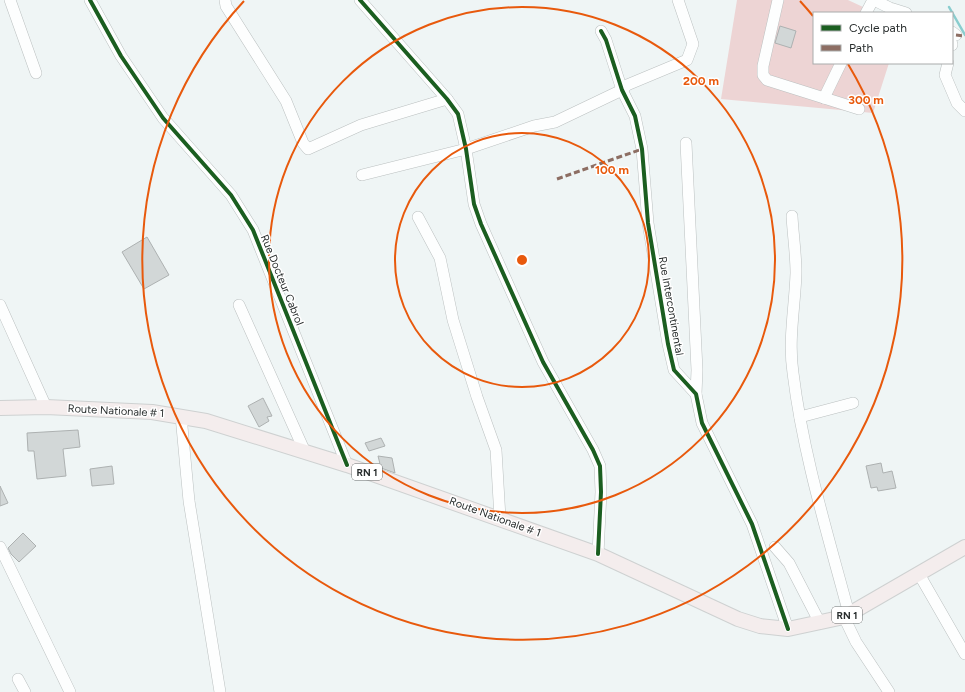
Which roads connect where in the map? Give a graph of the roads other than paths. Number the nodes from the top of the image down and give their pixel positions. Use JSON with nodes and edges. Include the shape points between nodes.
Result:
{"nodes":[{"id":1,"x":10,"y":0,"type":"edge"},
{"id":2,"x":90,"y":0,"type":"edge"},
{"id":3,"x":225,"y":0,"type":"edge"},
{"id":4,"x":360,"y":0,"type":"edge"},
{"id":5,"x":678,"y":0,"type":"edge"},
{"id":6,"x":778,"y":0,"type":"edge"},
{"id":7,"x":873,"y":0,"type":"edge"},
{"id":8,"x":867,"y":12,"type":"edge"},
{"id":9,"x":903,"y":12,"type":"edge"},
{"id":10,"x":601,"y":31,"type":"dead end"},
{"id":11,"x":841,"y":64,"type":"edge"},
{"id":12,"x":948,"y":64,"type":"edge"},
{"id":13,"x":36,"y":73,"type":"dead end"},
{"id":14,"x":624,"y":88,"type":"junction"},
{"id":15,"x":824,"y":98,"type":"junction"},
{"id":16,"x":447,"y":99,"type":"junction"},
{"id":17,"x":859,"y":108,"type":"dead end"},
{"id":18,"x":965,"y":111,"type":"edge"},
{"id":19,"x":686,"y":144,"type":"dead end"},
{"id":20,"x":466,"y":149,"type":"junction"},
{"id":21,"x":362,"y":175,"type":"dead end"},
{"id":22,"x":792,"y":216,"type":"dead end"},
{"id":23,"x":418,"y":217,"type":"dead end"},
{"id":24,"x":0,"y":305,"type":"edge"},
{"id":25,"x":240,"y":305,"type":"dead end"},
{"id":26,"x":696,"y":394,"type":"junction"},
{"id":27,"x":853,"y":403,"type":"dead end"},
{"id":28,"x":0,"y":408,"type":"edge"},
{"id":29,"x":46,"y":408,"type":"junction"},
{"id":30,"x":181,"y":416,"type":"junction"},
{"id":31,"x":800,"y":417,"type":"junction"},
{"id":32,"x":305,"y":452,"type":"junction"},
{"id":33,"x":347,"y":465,"type":"junction"},
{"id":34,"x":500,"y":518,"type":"junction"},
{"id":35,"x":0,"y":547,"type":"edge"},
{"id":36,"x":775,"y":547,"type":"dead end"},
{"id":37,"x":965,"y":547,"type":"edge"},
{"id":38,"x":598,"y":554,"type":"junction"},
{"id":39,"x":919,"y":574,"type":"junction"},
{"id":40,"x":847,"y":616,"type":"junction"},
{"id":41,"x":820,"y":623,"type":"junction"},
{"id":42,"x":788,"y":629,"type":"junction"},
{"id":43,"x":965,"y":654,"type":"edge"},
{"id":44,"x":18,"y":679,"type":"dead end"},
{"id":45,"x":25,"y":692,"type":"edge"},
{"id":46,"x":70,"y":692,"type":"edge"},
{"id":47,"x":220,"y":692,"type":"edge"},
{"id":48,"x":889,"y":692,"type":"edge"}],
"edges":[{"from":1,"to":13,"type":"street"},
{"from":2,"to":33,"type":"street","name":"Rue Docteur Cabrol","via":[[121,56],[163,118],[230,195],[253,230]]},
{"from":3,"to":16,"type":"street","via":[[226,6],[286,102],[308,149],[361,125]]},
{"from":4,"to":16,"type":"street"},
{"from":5,"to":14,"type":"street","via":[[693,44],[687,60]]},
{"from":6,"to":15,"type":"street","via":[[763,75],[767,80]]},
{"from":7,"to":8,"type":"street"},
{"from":7,"to":9,"type":"street"},
{"from":10,"to":14,"type":"street","name":"Rue Intercontinental"},
{"from":11,"to":15,"type":"street"},
{"from":12,"to":18,"type":"street","via":[[945,75],[957,103]]},
{"from":14,"to":20,"type":"street","via":[[555,122],[534,126]]},
{"from":14,"to":26,"type":"street","name":"Rue Intercontinental","via":[[635,116],[642,149],[648,223],[674,370]]},
{"from":15,"to":17,"type":"street"},
{"from":16,"to":20,"type":"street","via":[[458,114]]},
{"from":19,"to":26,"type":"street","via":[[698,370]]},
{"from":20,"to":21,"type":"street"},
{"from":20,"to":38,"type":"street","via":[[474,204],[481,224],[543,362],[600,466]]},
{"from":22,"to":31,"type":"street","via":[[796,272],[791,329],[792,371]]},
{"from":23,"to":34,"type":"street","via":[[440,258],[453,320],[496,450]]},
{"from":24,"to":29,"type":"street"},
{"from":25,"to":32,"type":"street"},
{"from":26,"to":42,"type":"street","via":[[702,423],[752,524]]},
{"from":27,"to":31,"type":"street"},
{"from":28,"to":29,"type":"main road","name":"Route Nationale # 1","number":"RN 1"},
{"from":29,"to":30,"type":"main road","name":"Route Nationale # 1","number":"RN 1","via":[[152,412]]},
{"from":30,"to":32,"type":"main road","name":"Route Nationale # 1","number":"RN 1","via":[[206,421]]},
{"from":30,"to":47,"type":"street","via":[[189,501]]},
{"from":31,"to":40,"type":"street"},
{"from":32,"to":33,"type":"main road","name":"Route Nationale # 1","number":"RN 1"},
{"from":33,"to":34,"type":"main road","name":"Route Nationale # 1","number":"RN 1"},
{"from":34,"to":38,"type":"main road","name":"Route Nationale # 1","number":"RN 1"},
{"from":35,"to":46,"type":"street"},
{"from":36,"to":41,"type":"street","via":[[789,562]]},
{"from":37,"to":39,"type":"main road","name":"Route Nationale # 1","number":"RN 1"},
{"from":38,"to":42,"type":"main road","name":"Route Nationale # 1","number":"RN 1","via":[[738,619],[760,626]]},
{"from":39,"to":40,"type":"main road","name":"Route Nationale # 1","number":"RN 1"},
{"from":39,"to":43,"type":"street"},
{"from":40,"to":41,"type":"main road","name":"Route Nationale # 1","number":"RN 1"},
{"from":40,"to":48,"type":"street","via":[[856,642]]},
{"from":41,"to":42,"type":"main road","name":"Route Nationale # 1","number":"RN 1"},
{"from":44,"to":45,"type":"street"}]}
